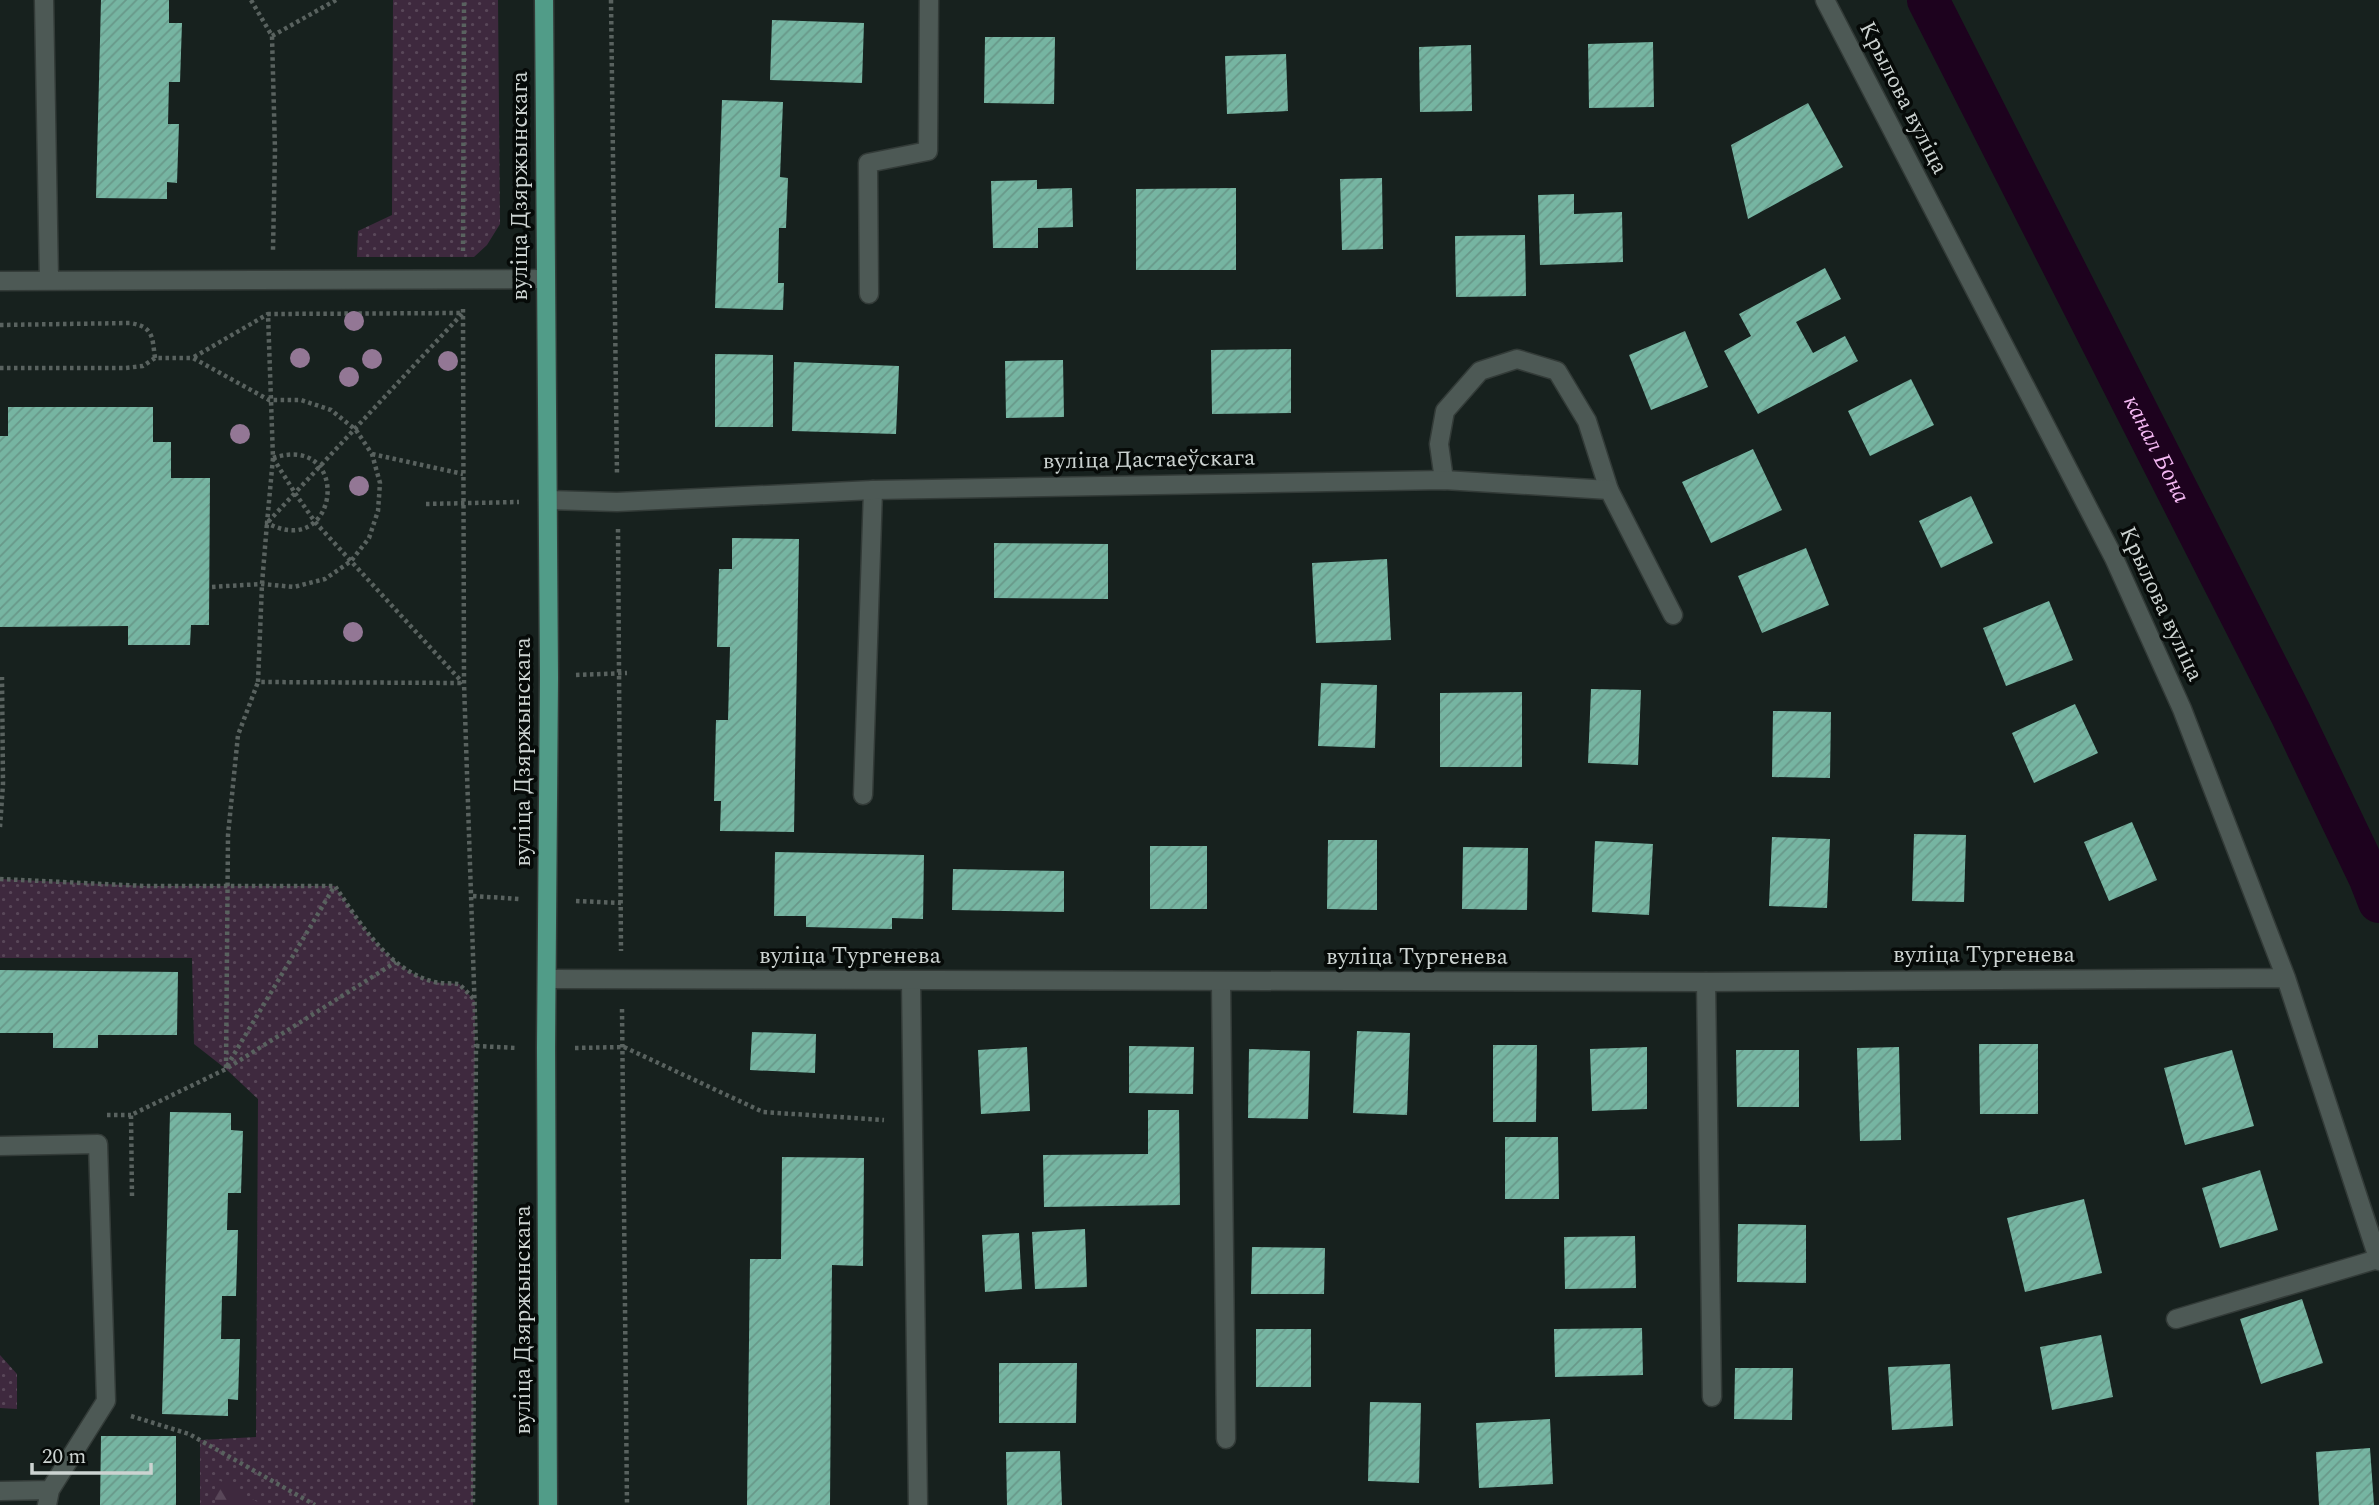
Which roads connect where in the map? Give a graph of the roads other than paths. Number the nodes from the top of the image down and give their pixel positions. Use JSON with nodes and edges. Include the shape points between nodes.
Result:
{"nodes":[{"id":1,"x":44,"y":0,"type":"edge"},
{"id":2,"x":544,"y":0,"type":"edge"},
{"id":3,"x":929,"y":0,"type":"edge"},
{"id":4,"x":1825,"y":0,"type":"edge"},
{"id":5,"x":545,"y":279,"type":"junction"},
{"id":6,"x":0,"y":281,"type":"edge"},
{"id":7,"x":50,"y":281,"type":"junction"},
{"id":8,"x":869,"y":294,"type":"dead end"},
{"id":9,"x":1444,"y":480,"type":"junction"},
{"id":10,"x":873,"y":490,"type":"junction"},
{"id":11,"x":1609,"y":490,"type":"junction"},
{"id":12,"x":548,"y":500,"type":"junction"},
{"id":13,"x":1673,"y":615,"type":"dead end"},
{"id":14,"x":863,"y":795,"type":"dead end"},
{"id":15,"x":2286,"y":978,"type":"junction"},
{"id":16,"x":548,"y":979,"type":"junction"},
{"id":17,"x":911,"y":981,"type":"junction"},
{"id":18,"x":1221,"y":982,"type":"junction"},
{"id":19,"x":1706,"y":982,"type":"junction"},
{"id":20,"x":0,"y":1146,"type":"edge"},
{"id":21,"x":2379,"y":1260,"type":"edge"},
{"id":22,"x":2176,"y":1319,"type":"dead end"},
{"id":23,"x":1712,"y":1397,"type":"dead end"},
{"id":24,"x":1226,"y":1438,"type":"dead end"},
{"id":25,"x":0,"y":1490,"type":"edge"},
{"id":26,"x":49,"y":1497,"type":"edge"},
{"id":27,"x":548,"y":1505,"type":"edge"},
{"id":28,"x":918,"y":1505,"type":"edge"}],
"edges":[{"from":1,"to":7,"type":"street"},
{"from":2,"to":5,"type":"main road","name":"вуліца Дзяржынскага"},
{"from":3,"to":8,"type":"street","via":[[928,151],[868,163]]},
{"from":4,"to":15,"type":"street","name":"Крылова вуліца","via":[[2114,558],[2182,709]]},
{"from":5,"to":7,"type":"street"},
{"from":5,"to":12,"type":"main road","name":"вуліца Дзяржынскага"},
{"from":6,"to":7,"type":"street"},
{"from":9,"to":10,"type":"street","name":"вуліца Дастаеўскага"},
{"from":9,"to":11,"type":"street","name":"вуліца Дастаеўскага"},
{"from":9,"to":11,"type":"street","via":[[1438,444],[1445,411],[1480,371],[1517,359],[1558,371],[1587,421]]},
{"from":10,"to":12,"type":"street","name":"вуліца Дастаеўскага","via":[[617,502]]},
{"from":10,"to":14,"type":"street"},
{"from":11,"to":13,"type":"street"},
{"from":12,"to":16,"type":"main road","name":"вуліца Дзяржынскага"},
{"from":15,"to":19,"type":"street","name":"вуліца Тургенева"},
{"from":15,"to":21,"type":"street","name":"Крылова вуліца"},
{"from":16,"to":17,"type":"street","name":"вуліца Тургенева"},
{"from":16,"to":27,"type":"main road","name":"вуліца Дзяржынскага"},
{"from":17,"to":18,"type":"street","name":"вуліца Тургенева"},
{"from":17,"to":28,"type":"street"},
{"from":18,"to":19,"type":"street","name":"вуліца Тургенева"},
{"from":18,"to":24,"type":"street"},
{"from":19,"to":23,"type":"street"},
{"from":20,"to":26,"type":"street","via":[[98,1144],[106,1401]]},
{"from":21,"to":22,"type":"street"},
{"from":25,"to":26,"type":"street"}]}
